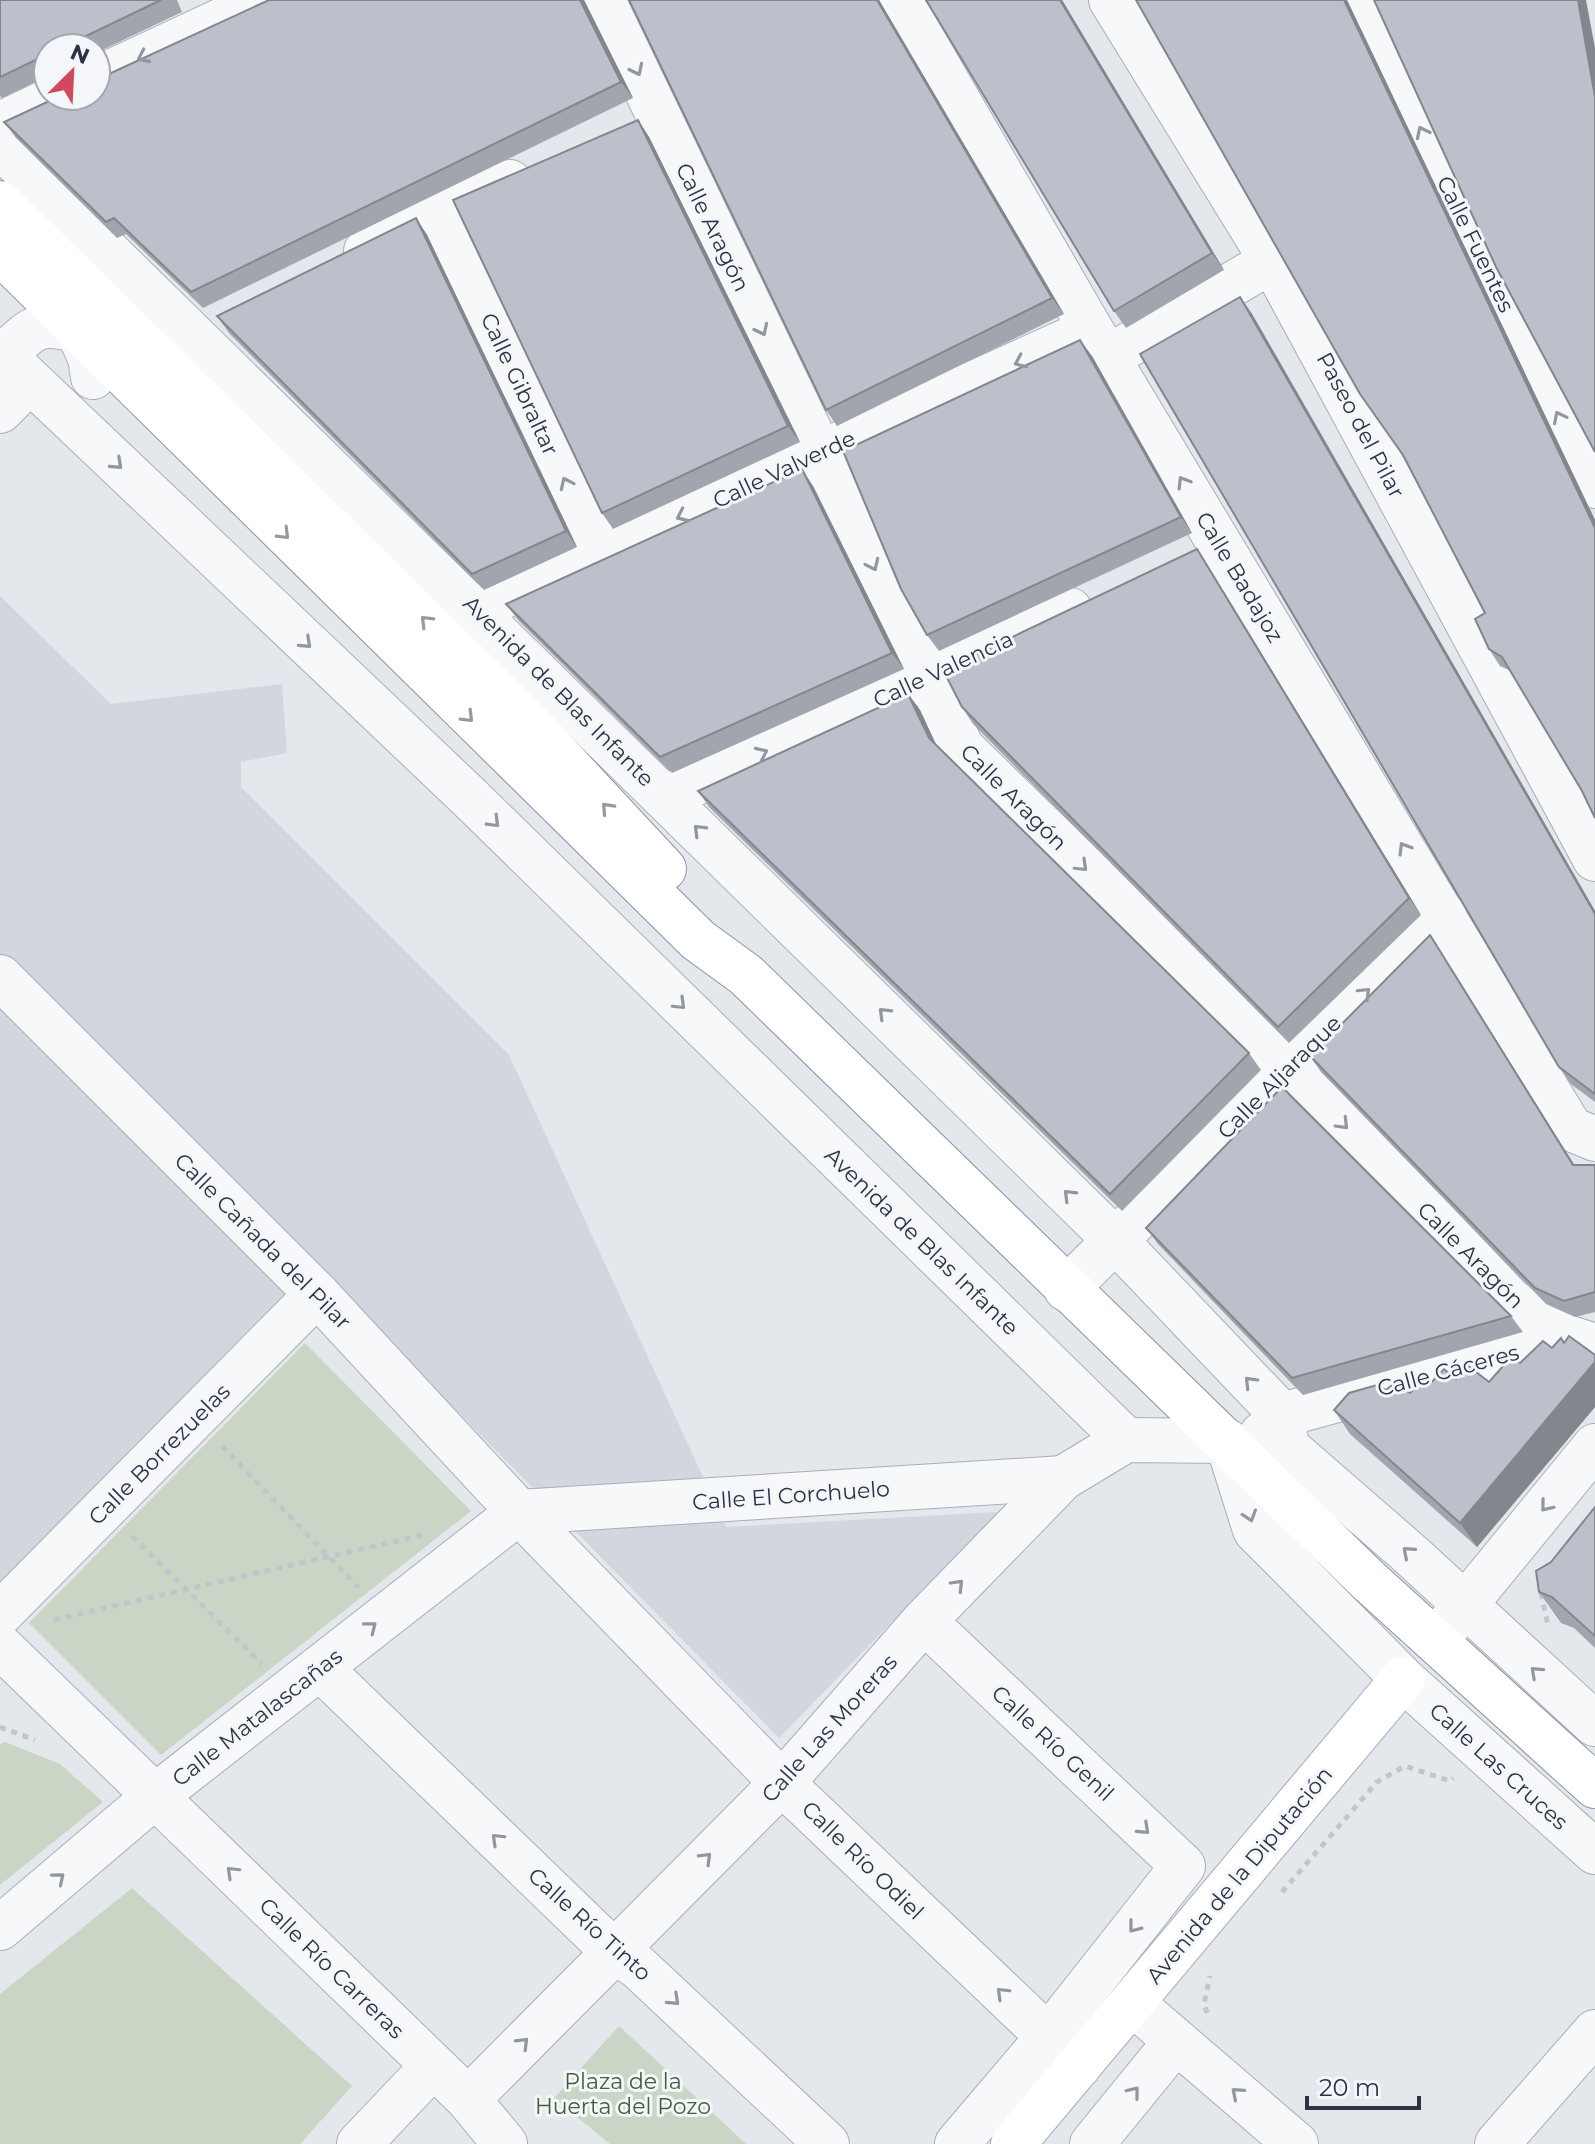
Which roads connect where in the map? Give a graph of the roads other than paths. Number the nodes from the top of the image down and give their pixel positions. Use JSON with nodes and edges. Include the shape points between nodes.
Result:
{"nodes":[{"id":1,"x":265,"y":0,"type":"edge"},
{"id":2,"x":603,"y":0,"type":"edge"},
{"id":3,"x":900,"y":0,"type":"edge"},
{"id":4,"x":1111,"y":0,"type":"edge"},
{"id":5,"x":1359,"y":0,"type":"edge"},
{"id":6,"x":200,"y":14,"type":"edge"},
{"id":7,"x":112,"y":69,"type":"edge"},
{"id":8,"x":32,"y":109,"type":"edge"},
{"id":9,"x":657,"y":112,"type":"junction"},
{"id":10,"x":0,"y":124,"type":"edge"},
{"id":11,"x":616,"y":131,"type":"edge"},
{"id":12,"x":0,"y":146,"type":"edge"},
{"id":13,"x":549,"y":163,"type":"edge"},
{"id":14,"x":0,"y":203,"type":"edge"},
{"id":15,"x":440,"y":215,"type":"junction"},
{"id":16,"x":0,"y":226,"type":"edge"},
{"id":17,"x":0,"y":252,"type":"edge"},
{"id":18,"x":1272,"y":261,"type":"junction"},
{"id":19,"x":331,"y":268,"type":"edge"},
{"id":20,"x":236,"y":314,"type":"edge"},
{"id":21,"x":78,"y":331,"type":"junction"},
{"id":22,"x":195,"y":333,"type":"junction"},
{"id":23,"x":1100,"y":344,"type":"junction"},
{"id":24,"x":27,"y":352,"type":"edge"},
{"id":25,"x":111,"y":378,"type":"junction"},
{"id":26,"x":0,"y":411,"type":"edge"},
{"id":27,"x":821,"y":452,"type":"junction"},
{"id":28,"x":1595,"y":486,"type":"edge"},
{"id":29,"x":305,"y":503,"type":"junction"},
{"id":30,"x":1219,"y":541,"type":"junction"},
{"id":31,"x":600,"y":553,"type":"junction"},
{"id":32,"x":1177,"y":560,"type":"edge"},
{"id":33,"x":1107,"y":593,"type":"edge"},
{"id":34,"x":476,"y":609,"type":"junction"},
{"id":35,"x":926,"y":677,"type":"junction"},
{"id":36,"x":666,"y":797,"type":"junction"},
{"id":37,"x":1595,"y":859,"type":"edge"},
{"id":38,"x":1444,"y":915,"type":"junction"},
{"id":39,"x":746,"y":975,"type":"junction"},
{"id":40,"x":0,"y":977,"type":"edge"},
{"id":41,"x":1289,"y":1067,"type":"junction"},
{"id":42,"x":1583,"y":1134,"type":"edge"},
{"id":43,"x":1115,"y":1240,"type":"junction"},
{"id":44,"x":1066,"y":1289,"type":"junction"},
{"id":45,"x":317,"y":1294,"type":"junction"},
{"id":46,"x":1581,"y":1342,"type":"edge"},
{"id":47,"x":1174,"y":1390,"type":"junction"},
{"id":48,"x":1284,"y":1431,"type":"junction"},
{"id":49,"x":1126,"y":1440,"type":"junction"},
{"id":50,"x":1227,"y":1441,"type":"junction"},
{"id":51,"x":1595,"y":1446,"type":"edge"},
{"id":52,"x":1063,"y":1478,"type":"junction"},
{"id":53,"x":519,"y":1512,"type":"junction"},
{"id":54,"x":1465,"y":1605,"type":"junction"},
{"id":55,"x":0,"y":1614,"type":"edge"},
{"id":56,"x":924,"y":1621,"type":"junction"},
{"id":57,"x":1434,"y":1641,"type":"junction"},
{"id":58,"x":8,"y":1668,"type":"edge"},
{"id":59,"x":320,"y":1668,"type":"junction"},
{"id":60,"x":1403,"y":1679,"type":"junction"},
{"id":61,"x":1595,"y":1724,"type":"edge"},
{"id":62,"x":782,"y":1783,"type":"junction"},
{"id":63,"x":1595,"y":1786,"type":"edge"},
{"id":64,"x":154,"y":1797,"type":"junction"},
{"id":65,"x":1595,"y":1852,"type":"edge"},
{"id":66,"x":1183,"y":1866,"type":"joint"},
{"id":67,"x":0,"y":1928,"type":"edge"},
{"id":68,"x":613,"y":1951,"type":"junction"},
{"id":69,"x":1132,"y":2003,"type":"junction"},
{"id":70,"x":1595,"y":2032,"type":"edge"},
{"id":71,"x":1048,"y":2037,"type":"junction"},
{"id":72,"x":1185,"y":2048,"type":"junction"},
{"id":73,"x":433,"y":2066,"type":"junction"},
{"id":74,"x":1079,"y":2066,"type":"junction"},
{"id":75,"x":468,"y":2099,"type":"junction"},
{"id":76,"x":359,"y":2144,"type":"edge"},
{"id":77,"x":505,"y":2144,"type":"edge"},
{"id":78,"x":827,"y":2144,"type":"edge"},
{"id":79,"x":957,"y":2144,"type":"edge"},
{"id":80,"x":1013,"y":2144,"type":"edge"},
{"id":81,"x":1092,"y":2144,"type":"edge"},
{"id":82,"x":1296,"y":2144,"type":"edge"},
{"id":83,"x":1497,"y":2144,"type":"edge"}],
"edges":[{"from":1,"to":6,"type":"street"},
{"from":2,"to":9,"type":"street","name":"Calle Aragón","one_way":true},
{"from":3,"to":23,"type":"street","name":"Calle Badajoz"},
{"from":4,"to":18,"type":"street","name":"Paseo del Pilar"},
{"from":28,"to":5,"type":"street","name":"Calle Fuentes","one_way":true},
{"from":6,"to":7,"type":"street","one_way":true},
{"from":8,"to":10,"type":"street"},
{"from":9,"to":11,"type":"street"},
{"from":9,"to":27,"type":"street","name":"Calle Aragón","one_way":true},
{"from":12,"to":22,"type":"street","name":"Avenida de Blas Infante"},
{"from":13,"to":15,"type":"street"},
{"from":14,"to":29,"type":"main road","name":"Avenida de Blas Infante"},
{"from":15,"to":19,"type":"street"},
{"from":31,"to":15,"type":"street","name":"Calle Gibraltar","one_way":true},
{"from":16,"to":21,"type":"main road","via":[[75,301]]},
{"from":17,"to":24,"type":"main road","name":"Avenida de Blas Infante"},
{"from":18,"to":23,"type":"street","name":"Calle Valverde"},
{"from":18,"to":37,"type":"street","name":"Paseo del Pilar"},
{"from":20,"to":22,"type":"street"},
{"from":21,"to":24,"type":"main road","name":"Avenida de Blas Infante"},
{"from":21,"to":25,"type":"main road","name":"Avenida de Blas Infante"},
{"from":21,"to":29,"type":"main road","via":[[124,350],[261,483]]},
{"from":22,"to":34,"type":"street","name":"Avenida de Blas Infante"},
{"from":23,"to":27,"type":"street","name":"Calle Valverde","one_way":true},
{"from":30,"to":23,"type":"street","name":"Calle Badajoz","one_way":true},
{"from":24,"to":25,"type":"street"},
{"from":24,"to":26,"type":"street"},
{"from":24,"to":49,"type":"street","name":"Avenida de Blas Infante","one_way":true,"via":[[467,795]]},
{"from":25,"to":39,"type":"main road","name":"Avenida de Blas Infante","one_way":true,"via":[[698,940]]},
{"from":27,"to":31,"type":"street","name":"Calle Valverde","one_way":true},
{"from":27,"to":35,"type":"street","name":"Calle Aragón","one_way":true},
{"from":39,"to":29,"type":"main road","name":"Avenida de Blas Infante","one_way":true,"via":[[715,925],[533,728]]},
{"from":30,"to":32,"type":"street"},
{"from":38,"to":30,"type":"street","name":"Calle Badajoz","one_way":true},
{"from":31,"to":34,"type":"street","name":"Calle Valverde"},
{"from":33,"to":35,"type":"street","name":"Calle Valencia"},
{"from":34,"to":36,"type":"street","name":"Avenida de Blas Infante"},
{"from":36,"to":35,"type":"street","name":"Calle Valencia","one_way":true},
{"from":35,"to":41,"type":"street","name":"Calle Aragón","one_way":true,"via":[[962,748]]},
{"from":43,"to":36,"type":"street","name":"Avenida de Blas Infante","one_way":true},
{"from":41,"to":38,"type":"street","name":"Calle Aljaraque","one_way":true},
{"from":38,"to":42,"type":"street","name":"Calle Badajoz"},
{"from":39,"to":44,"type":"main road","name":"Avenida de Blas Infante"},
{"from":40,"to":45,"type":"street","name":"Calle Cañada del Pilar"},
{"from":41,"to":43,"type":"street","name":"Calle Aljaraque"},
{"from":41,"to":46,"type":"street","name":"Calle Aragón","one_way":true,"via":[[1511,1301]]},
{"from":43,"to":44,"type":"street"},
{"from":48,"to":43,"type":"street","name":"Avenida de Blas Infante","one_way":true},
{"from":44,"to":47,"type":"main road","name":"Avenida de Blas Infante"},
{"from":45,"to":53,"type":"street","name":"Calle Cañada del Pilar"},
{"from":45,"to":55,"type":"street","name":"Calle Borrezuelas"},
{"from":46,"to":48,"type":"street","name":"Calle Cáceres"},
{"from":47,"to":48,"type":"street","name":"Avenida de Blas Infante"},
{"from":47,"to":50,"type":"main road","name":"Avenida de Blas Infante"},
{"from":54,"to":48,"type":"street","name":"Avenida de Blas Infante","one_way":true},
{"from":49,"to":50,"type":"street"},
{"from":49,"to":52,"type":"street","name":"Calle Las Moreras"},
{"from":50,"to":57,"type":"main road","name":"Avenida de Blas Infante"},
{"from":50,"to":60,"type":"street","name":"Avenida de Blas Infante","one_way":true,"via":[[1255,1530]]},
{"from":51,"to":54,"type":"street","name":"Avenida de la Diputación","one_way":true},
{"from":52,"to":53,"type":"street","name":"Calle El Corchuelo"},
{"from":56,"to":52,"type":"street","name":"Calle Las Moreras","one_way":true},
{"from":59,"to":53,"type":"street","name":"Calle Matalascañas","one_way":true},
{"from":53,"to":62,"type":"street","name":"Calle Río Odiel"},
{"from":54,"to":57,"type":"street","name":"Avenida de la Diputación"},
{"from":61,"to":54,"type":"street","one_way":true},
{"from":56,"to":62,"type":"street","name":"Calle Las Moreras"},
{"from":56,"to":66,"type":"street","name":"Calle Río Genil","one_way":true},
{"from":57,"to":60,"type":"street","name":"Avenida de la Diputación"},
{"from":57,"to":63,"type":"main road"},
{"from":58,"to":64,"type":"street","name":"Calle Río Carreras"},
{"from":59,"to":64,"type":"street","name":"Calle Matalascañas"},
{"from":68,"to":59,"type":"street","name":"Calle Río Tinto","one_way":true},
{"from":60,"to":65,"type":"street","name":"Calle Las Cruces"},
{"from":60,"to":69,"type":"main road","name":"Avenida de la Diputación"},
{"from":68,"to":62,"type":"street","name":"Calle Las Moreras","one_way":true},
{"from":71,"to":62,"type":"street","name":"Calle Río Odiel","one_way":true},
{"from":67,"to":64,"type":"street","name":"Calle Matalascañas","one_way":true},
{"from":73,"to":64,"type":"street","name":"Calle Río Carreras","one_way":true},
{"from":66,"to":71,"type":"street","name":"Avenida de la Diputación","one_way":true},
{"from":75,"to":68,"type":"street","name":"Calle Las Moreras","one_way":true},
{"from":68,"to":78,"type":"street","name":"Calle Río Tinto","one_way":true,"via":[[637,1966]]},
{"from":69,"to":72,"type":"street"},
{"from":69,"to":74,"type":"main road","name":"Avenida de la Diputación"},
{"from":70,"to":83,"type":"street"},
{"from":71,"to":74,"type":"street","name":"Calle Río Odiel"},
{"from":71,"to":79,"type":"street","name":"Avenida de la Diputación"},
{"from":81,"to":72,"type":"street","one_way":true},
{"from":82,"to":72,"type":"street","one_way":true},
{"from":73,"to":75,"type":"street","name":"Calle Río Carreras"},
{"from":73,"to":76,"type":"street"},
{"from":74,"to":80,"type":"main road","name":"Avenida de la Diputación"},
{"from":75,"to":77,"type":"street","name":"Calle Río Carreras"}]}
